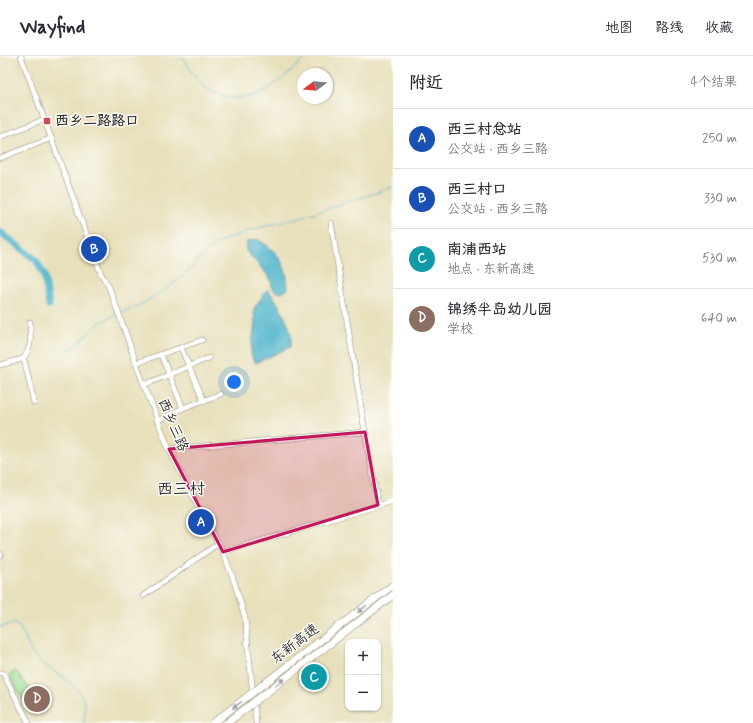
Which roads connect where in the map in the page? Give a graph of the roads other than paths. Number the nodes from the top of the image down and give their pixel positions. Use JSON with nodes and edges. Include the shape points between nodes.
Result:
{"nodes":[{"id":1,"x":21,"y":56,"type":"edge"},
{"id":2,"x":45,"y":119,"type":"junction"},
{"id":3,"x":0,"y":137,"type":"edge"},
{"id":4,"x":52,"y":138,"type":"junction"},
{"id":5,"x":0,"y":158,"type":"edge"},
{"id":6,"x":331,"y":224,"type":"dead end"},
{"id":7,"x":30,"y":322,"type":"dead end"},
{"id":8,"x":202,"y":340,"type":"dead end"},
{"id":9,"x":181,"y":348,"type":"junction"},
{"id":10,"x":161,"y":355,"type":"junction"},
{"id":11,"x":209,"y":358,"type":"dead end"},
{"id":12,"x":24,"y":359,"type":"junction"},
{"id":13,"x":136,"y":363,"type":"junction"},
{"id":14,"x":0,"y":365,"type":"edge"},
{"id":15,"x":189,"y":367,"type":"junction"},
{"id":16,"x":170,"y":375,"type":"junction"},
{"id":17,"x":144,"y":385,"type":"junction"},
{"id":18,"x":221,"y":394,"type":"dead end"},
{"id":19,"x":204,"y":401,"type":"junction"},
{"id":20,"x":34,"y":403,"type":"dead end"},
{"id":21,"x":183,"y":408,"type":"junction"},
{"id":22,"x":157,"y":421,"type":"junction"},
{"id":23,"x":365,"y":432,"type":"junction"},
{"id":24,"x":169,"y":448,"type":"junction"},
{"id":25,"x":393,"y":500,"type":"edge"},
{"id":26,"x":378,"y":505,"type":"junction"},
{"id":27,"x":219,"y":543,"type":"junction"},
{"id":28,"x":223,"y":552,"type":"junction"},
{"id":29,"x":393,"y":585,"type":"edge"},
{"id":30,"x":393,"y":595,"type":"edge"},
{"id":31,"x":143,"y":596,"type":"dead end"},
{"id":32,"x":0,"y":673,"type":"edge"},
{"id":33,"x":29,"y":723,"type":"edge"},
{"id":34,"x":213,"y":723,"type":"edge"},
{"id":35,"x":227,"y":723,"type":"edge"},
{"id":36,"x":256,"y":723,"type":"edge"}],
"edges":[{"from":1,"to":2,"type":"street","name":"西乡三路"},
{"from":2,"to":3,"type":"street"},
{"from":2,"to":4,"type":"street","name":"西乡三路"},
{"from":4,"to":5,"type":"street"},
{"from":4,"to":13,"type":"street","name":"西乡三路"},
{"from":6,"to":23,"type":"street"},
{"from":7,"to":12,"type":"street","via":[[30,345]]},
{"from":8,"to":9,"type":"street"},
{"from":9,"to":10,"type":"street"},
{"from":9,"to":15,"type":"street"},
{"from":10,"to":13,"type":"street"},
{"from":10,"to":16,"type":"street"},
{"from":11,"to":15,"type":"street"},
{"from":12,"to":14,"type":"street"},
{"from":12,"to":20,"type":"street"},
{"from":13,"to":17,"type":"street","name":"西乡三路"},
{"from":15,"to":16,"type":"street"},
{"from":15,"to":19,"type":"street"},
{"from":16,"to":17,"type":"street"},
{"from":16,"to":21,"type":"street"},
{"from":17,"to":22,"type":"street","name":"西乡三路"},
{"from":18,"to":19,"type":"street"},
{"from":19,"to":21,"type":"street"},
{"from":21,"to":22,"type":"street"},
{"from":22,"to":24,"type":"street","name":"西乡三路"},
{"from":23,"to":24,"type":"street"},
{"from":23,"to":26,"type":"street"},
{"from":24,"to":27,"type":"street","name":"西乡三路"},
{"from":25,"to":26,"type":"street"},
{"from":26,"to":28,"type":"street"},
{"from":27,"to":28,"type":"street","name":"西乡三路"},
{"from":27,"to":31,"type":"street"},
{"from":28,"to":36,"type":"street","name":"西乡三路","via":[[245,618]]},
{"from":29,"to":34,"type":"highway","name":"东新高速","one_way":true,"bridge":true},
{"from":35,"to":30,"type":"highway","name":"东新高速","one_way":true,"bridge":true},
{"from":32,"to":33,"type":"street","via":[[3,672]]}]}
